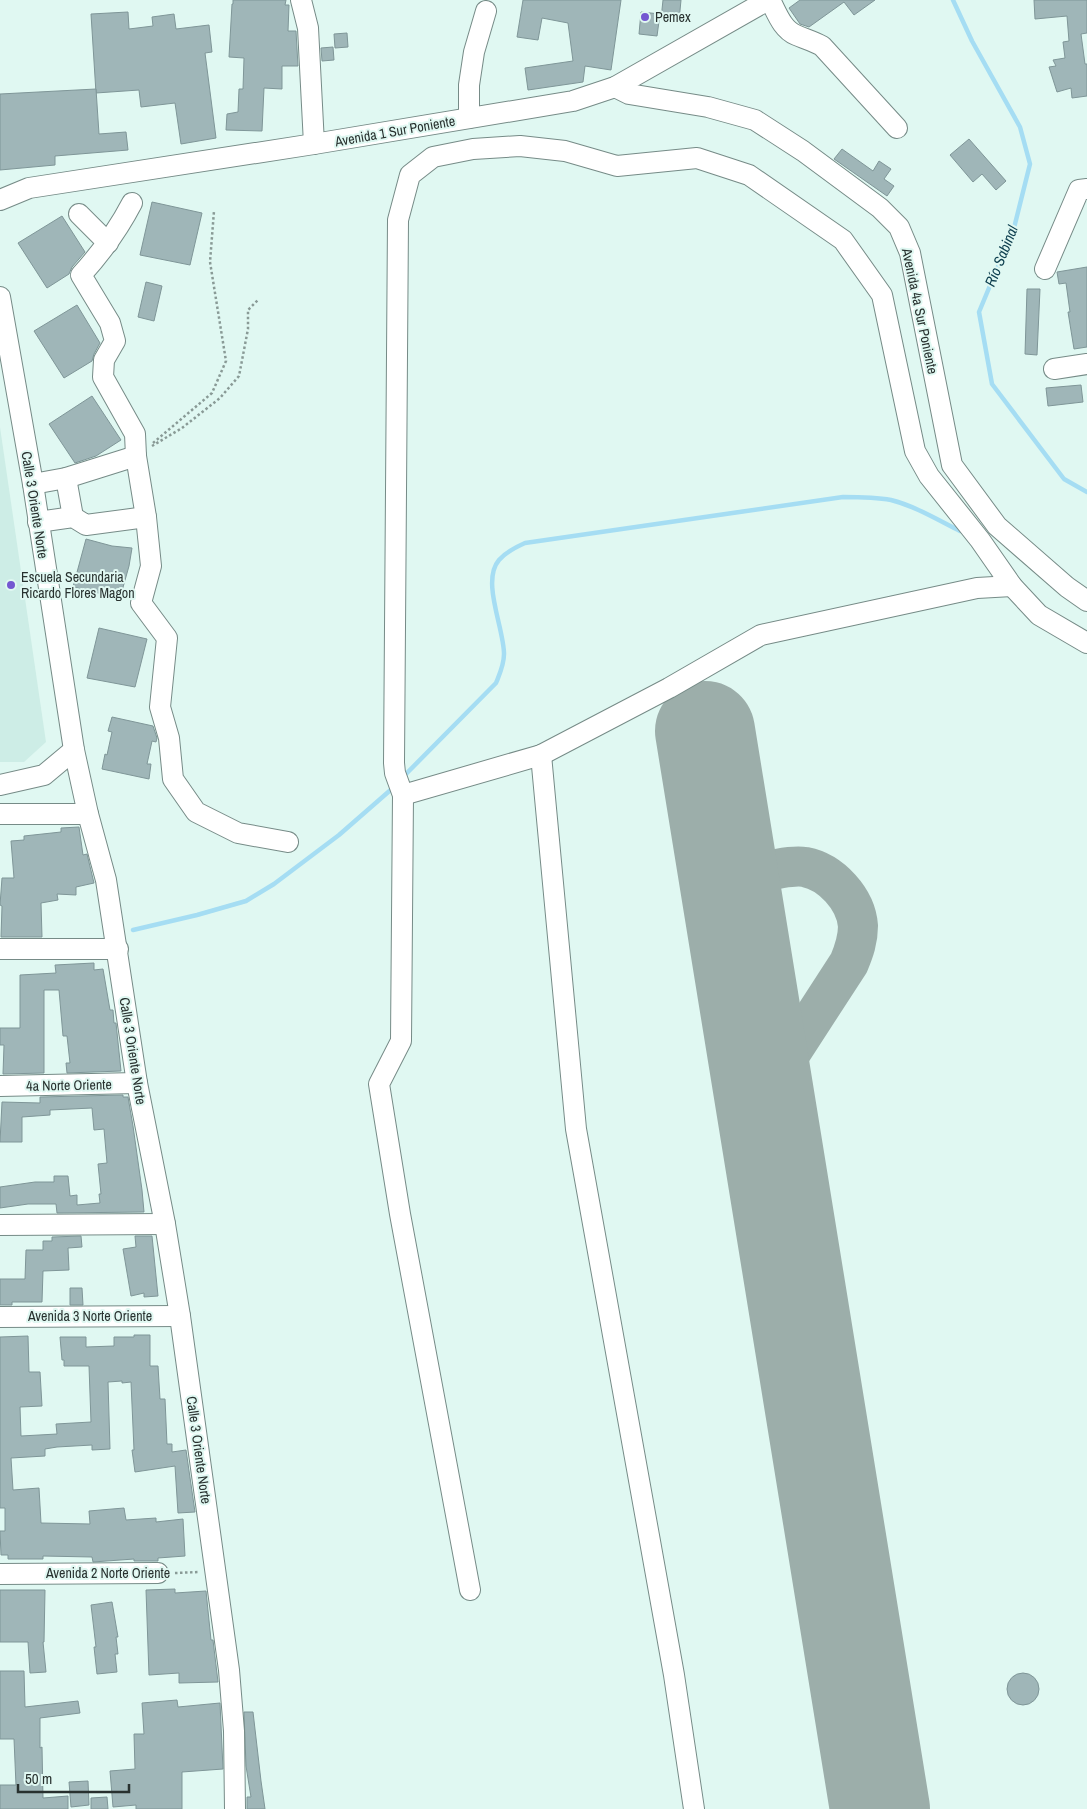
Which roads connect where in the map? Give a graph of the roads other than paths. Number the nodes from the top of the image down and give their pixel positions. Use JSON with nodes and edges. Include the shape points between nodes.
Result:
{"nodes":[{"id":1,"x":300,"y":0,"type":"edge"},
{"id":2,"x":769,"y":0,"type":"edge"},
{"id":3,"x":486,"y":11,"type":"dead end"},
{"id":4,"x":615,"y":87,"type":"junction"},
{"id":5,"x":469,"y":118,"type":"junction"},
{"id":6,"x":897,"y":128,"type":"dead end"},
{"id":7,"x":314,"y":144,"type":"junction"},
{"id":8,"x":1087,"y":189,"type":"edge"},
{"id":9,"x":0,"y":200,"type":"edge"},
{"id":10,"x":132,"y":203,"type":"dead end"},
{"id":11,"x":79,"y":214,"type":"dead end"},
{"id":12,"x":108,"y":243,"type":"junction"},
{"id":13,"x":1045,"y":269,"type":"dead end"},
{"id":14,"x":0,"y":297,"type":"edge"},
{"id":15,"x":1087,"y":364,"type":"edge"},
{"id":16,"x":1054,"y":369,"type":"dead end"},
{"id":17,"x":136,"y":456,"type":"junction"},
{"id":18,"x":66,"y":478,"type":"junction"},
{"id":19,"x":32,"y":484,"type":"junction"},
{"id":20,"x":73,"y":517,"type":"junction"},
{"id":21,"x":146,"y":517,"type":"junction"},
{"id":22,"x":38,"y":522,"type":"junction"},
{"id":23,"x":1012,"y":586,"type":"junction"},
{"id":24,"x":1087,"y":601,"type":"edge"},
{"id":25,"x":1087,"y":643,"type":"edge"},
{"id":26,"x":74,"y":750,"type":"junction"},
{"id":27,"x":541,"y":755,"type":"junction"},
{"id":28,"x":0,"y":785,"type":"edge"},
{"id":29,"x":400,"y":786,"type":"junction"},
{"id":30,"x":0,"y":814,"type":"edge"},
{"id":31,"x":88,"y":814,"type":"junction"},
{"id":32,"x":288,"y":842,"type":"dead end"},
{"id":33,"x":118,"y":949,"type":"junction"},
{"id":34,"x":0,"y":950,"type":"edge"},
{"id":35,"x":137,"y":1083,"type":"junction"},
{"id":36,"x":0,"y":1086,"type":"edge"},
{"id":37,"x":165,"y":1224,"type":"junction"},
{"id":38,"x":0,"y":1225,"type":"edge"},
{"id":39,"x":180,"y":1316,"type":"junction"},
{"id":40,"x":0,"y":1317,"type":"edge"},
{"id":41,"x":158,"y":1573,"type":"road end"},
{"id":42,"x":0,"y":1574,"type":"edge"},
{"id":43,"x":470,"y":1590,"type":"dead end"},
{"id":44,"x":235,"y":1809,"type":"edge"},
{"id":45,"x":694,"y":1809,"type":"edge"}],
"edges":[{"from":1,"to":7,"type":"street","via":[[308,28]]},
{"from":2,"to":4,"type":"street","name":"Avenida 1 Sur Poniente"},
{"from":2,"to":6,"type":"street","via":[[786,28],[822,46]]},
{"from":3,"to":5,"type":"street","via":[[474,52]]},
{"from":4,"to":5,"type":"street","name":"Avenida 1 Sur Poniente","via":[[573,101]]},
{"from":4,"to":24,"type":"street","name":"Avenida 4a Sur Poniente","via":[[629,94],[708,107],[755,120],[880,208],[899,228],[910,253],[952,465],[997,526]]},
{"from":5,"to":7,"type":"street","name":"Avenida 1 Sur Poniente"},
{"from":7,"to":9,"type":"street","name":"Avenida 1 Sur Poniente","via":[[29,188]]},
{"from":8,"to":13,"type":"street","via":[[1079,190]]},
{"from":10,"to":12,"type":"street"},
{"from":11,"to":12,"type":"street"},
{"from":12,"to":17,"type":"street","via":[[81,275],[110,323],[116,341],[104,360],[103,378],[135,434]]},
{"from":14,"to":19,"type":"street","name":"Calle 3 Oriente Norte"},
{"from":15,"to":16,"type":"street"},
{"from":17,"to":18,"type":"street"},
{"from":17,"to":21,"type":"street"},
{"from":18,"to":19,"type":"street"},
{"from":18,"to":20,"type":"street"},
{"from":19,"to":22,"type":"street","name":"Calle 3 Oriente Norte"},
{"from":20,"to":21,"type":"street","via":[[86,525]]},
{"from":20,"to":22,"type":"street"},
{"from":21,"to":32,"type":"street","via":[[151,566],[142,603],[167,638],[160,707],[169,738],[173,779],[196,812],[238,833]]},
{"from":22,"to":26,"type":"street","name":"Calle 3 Oriente Norte"},
{"from":23,"to":25,"type":"street","via":[[1039,615]]},
{"from":23,"to":27,"type":"street","via":[[977,588],[761,635]]},
{"from":23,"to":29,"type":"street","via":[[929,476],[915,451],[882,295],[843,240],[749,176],[697,158],[617,166],[565,152],[520,146],[474,149],[433,157],[410,175],[398,220]]},
{"from":26,"to":28,"type":"street","via":[[44,775]]},
{"from":26,"to":31,"type":"street","name":"Calle 3 Oriente Norte"},
{"from":27,"to":29,"type":"street"},
{"from":27,"to":45,"type":"street","via":[[576,1129],[674,1675]]},
{"from":29,"to":43,"type":"street","via":[[401,1042],[380,1084],[400,1214]]},
{"from":30,"to":31,"type":"street"},
{"from":31,"to":33,"type":"street","name":"Calle 3 Oriente Norte","via":[[106,880]]},
{"from":33,"to":34,"type":"street"},
{"from":33,"to":35,"type":"street","name":"Calle 3 Oriente Norte"},
{"from":35,"to":36,"type":"street","name":"4a Norte Oriente"},
{"from":35,"to":37,"type":"street","name":"Calle 3 Oriente Norte"},
{"from":37,"to":38,"type":"street"},
{"from":37,"to":39,"type":"street","name":"Calle 3 Oriente Norte"},
{"from":39,"to":40,"type":"street","name":"Avenida 3 Norte Oriente"},
{"from":39,"to":44,"type":"street","name":"Calle 3 Oriente Norte","via":[[229,1670]]},
{"from":41,"to":42,"type":"street","name":"Avenida 2 Norte Oriente"}]}
